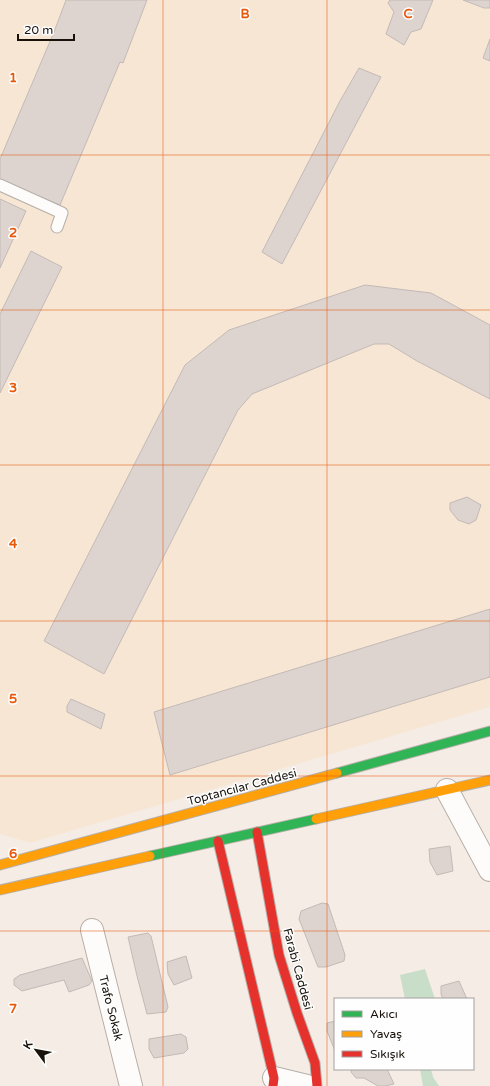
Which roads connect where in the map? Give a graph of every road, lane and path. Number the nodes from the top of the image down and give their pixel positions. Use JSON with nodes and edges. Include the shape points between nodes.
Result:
{"nodes":[{"id":1,"x":0,"y":185,"type":"edge"},
{"id":2,"x":57,"y":227,"type":"dead end"},
{"id":3,"x":490,"y":731,"type":"edge"},
{"id":4,"x":490,"y":780,"type":"edge"},
{"id":5,"x":447,"y":790,"type":"junction"},
{"id":6,"x":257,"y":832,"type":"junction"},
{"id":7,"x":218,"y":841,"type":"junction"},
{"id":8,"x":0,"y":866,"type":"edge"},
{"id":9,"x":490,"y":870,"type":"edge"},
{"id":10,"x":0,"y":890,"type":"edge"},
{"id":11,"x":92,"y":930,"type":"dead end"},
{"id":12,"x":274,"y":1082,"type":"edge"},
{"id":13,"x":131,"y":1086,"type":"edge"},
{"id":14,"x":307,"y":1086,"type":"edge"},
{"id":15,"x":317,"y":1086,"type":"edge"}],
"edges":[{"from":1,"to":2,"type":"lane","via":[[62,212]]},
{"from":3,"to":8,"type":"street","name":"Toptancılar Caddesi"},
{"from":4,"to":5,"type":"street"},
{"from":5,"to":6,"type":"street"},
{"from":5,"to":9,"type":"street"},
{"from":6,"to":7,"type":"street"},
{"from":6,"to":15,"type":"street","name":"Farabi Caddesi","via":[[279,955],[315,1063]]},
{"from":7,"to":10,"type":"street"},
{"from":7,"to":12,"type":"street"},
{"from":11,"to":13,"type":"street","name":"Trafo Sokak"},
{"from":12,"to":14,"type":"street"}]}
